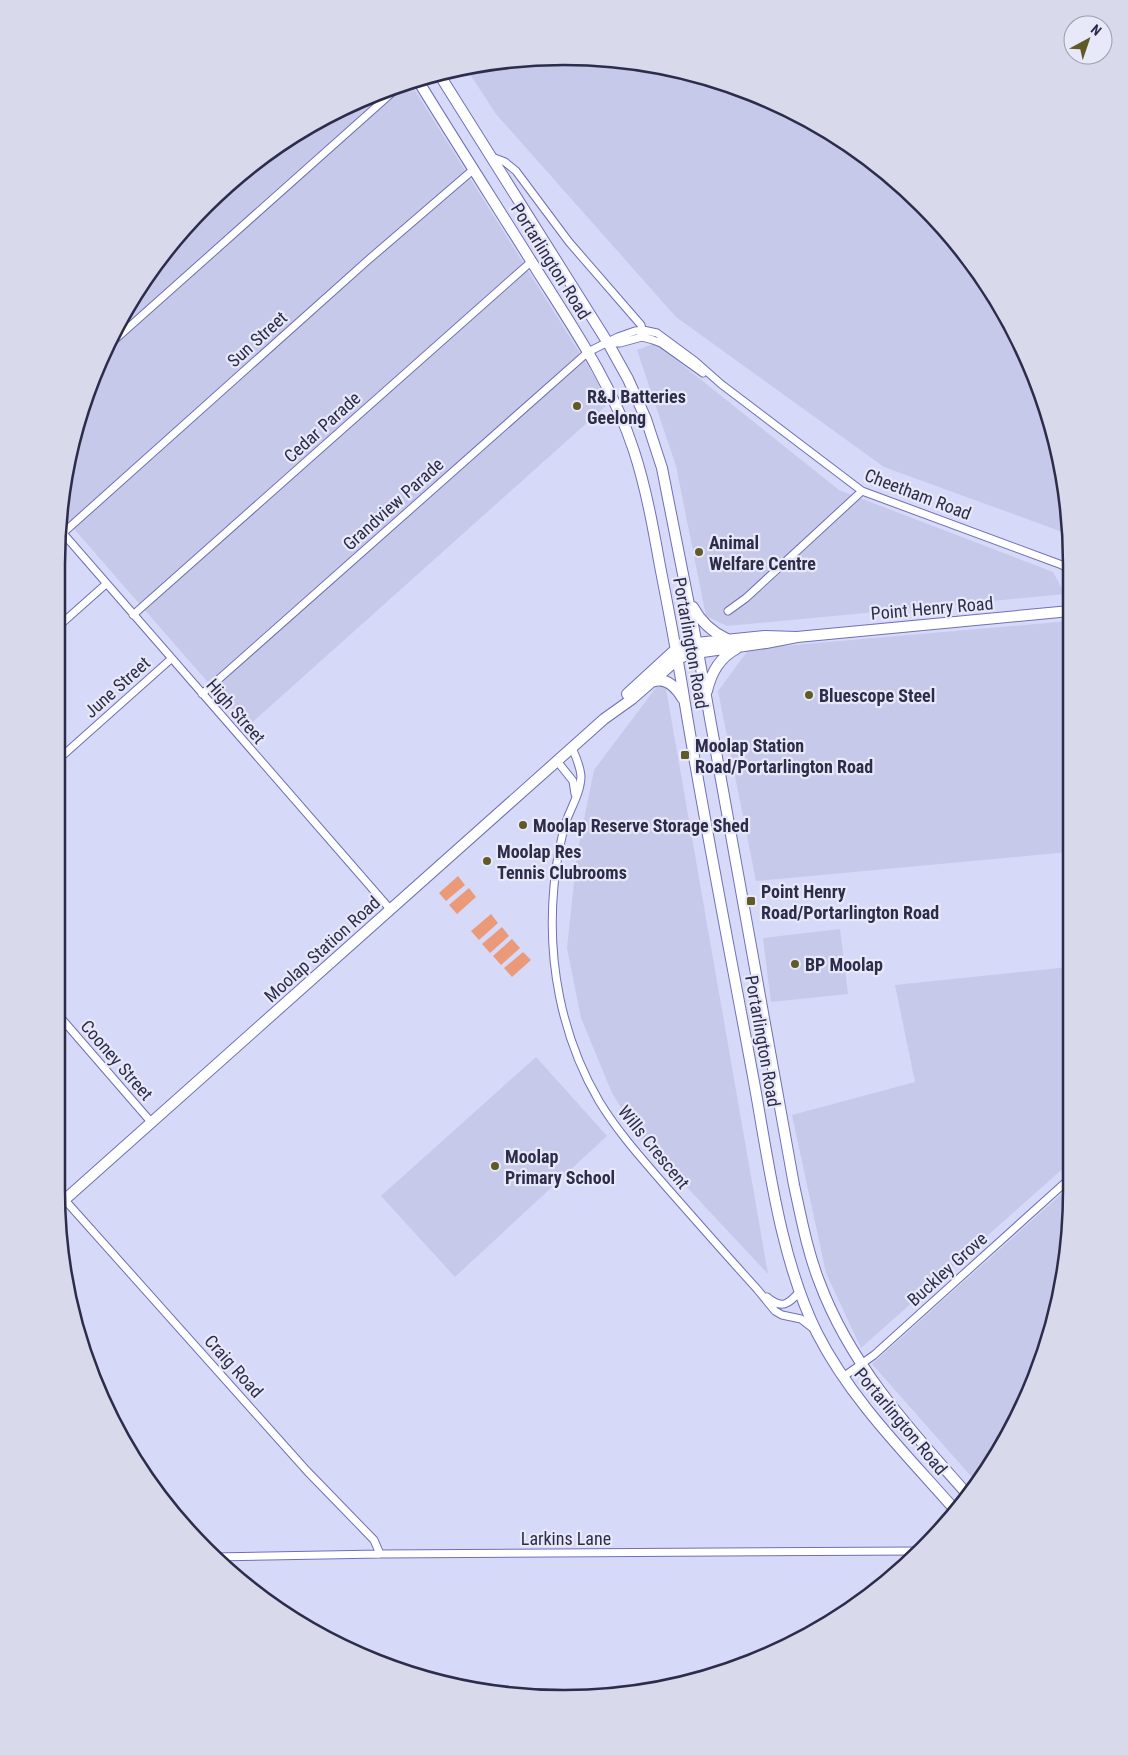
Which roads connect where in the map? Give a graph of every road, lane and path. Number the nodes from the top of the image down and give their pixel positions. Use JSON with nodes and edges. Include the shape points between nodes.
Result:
{"nodes":[{"id":1,"x":443,"y":80,"type":"edge"},
{"id":2,"x":421,"y":86,"type":"edge"},
{"id":3,"x":386,"y":98,"type":"edge"},
{"id":4,"x":491,"y":157,"type":"junction"},
{"id":5,"x":474,"y":169,"type":"junction"},
{"id":6,"x":532,"y":261,"type":"junction"},
{"id":7,"x":121,"y":334,"type":"edge"},
{"id":8,"x":644,"y":334,"type":"junction"},
{"id":9,"x":608,"y":343,"type":"junction"},
{"id":10,"x":588,"y":352,"type":"junction"},
{"id":11,"x":862,"y":491,"type":"junction"},
{"id":12,"x":66,"y":528,"type":"edge"},
{"id":13,"x":66,"y":537,"type":"edge"},
{"id":14,"x":1063,"y":566,"type":"edge"},
{"id":15,"x":106,"y":584,"type":"junction"},
{"id":16,"x":688,"y":595,"type":"junction"},
{"id":17,"x":728,"y":611,"type":"dead end"},
{"id":18,"x":1063,"y":612,"type":"edge"},
{"id":19,"x":133,"y":615,"type":"junction"},
{"id":20,"x":65,"y":620,"type":"edge"},
{"id":21,"x":797,"y":637,"type":"junction"},
{"id":22,"x":729,"y":640,"type":"junction"},
{"id":23,"x":739,"y":647,"type":"junction"},
{"id":24,"x":698,"y":648,"type":"junction"},
{"id":25,"x":677,"y":654,"type":"junction"},
{"id":26,"x":171,"y":659,"type":"junction"},
{"id":27,"x":649,"y":683,"type":"junction"},
{"id":28,"x":202,"y":694,"type":"junction"},
{"id":29,"x":706,"y":696,"type":"junction"},
{"id":30,"x":685,"y":702,"type":"junction"},
{"id":31,"x":604,"y":719,"type":"junction"},
{"id":32,"x":572,"y":748,"type":"junction"},
{"id":33,"x":65,"y":753,"type":"edge"},
{"id":34,"x":557,"y":761,"type":"junction"},
{"id":35,"x":575,"y":797,"type":"junction"},
{"id":36,"x":390,"y":909,"type":"junction"},
{"id":37,"x":65,"y":1023,"type":"edge"},
{"id":38,"x":151,"y":1122,"type":"junction"},
{"id":39,"x":1063,"y":1184,"type":"edge"},
{"id":40,"x":65,"y":1199,"type":"edge"},
{"id":41,"x":65,"y":1204,"type":"edge"},
{"id":42,"x":757,"y":1289,"type":"junction"},
{"id":43,"x":800,"y":1291,"type":"junction"},
{"id":44,"x":817,"y":1332,"type":"junction"},
{"id":45,"x":860,"y":1364,"type":"junction"},
{"id":46,"x":843,"y":1377,"type":"junction"},
{"id":47,"x":964,"y":1490,"type":"edge"},
{"id":48,"x":951,"y":1506,"type":"edge"},
{"id":49,"x":909,"y":1551,"type":"edge"},
{"id":50,"x":380,"y":1554,"type":"junction"},
{"id":51,"x":225,"y":1557,"type":"edge"}],
"edges":[{"from":1,"to":4,"type":"main road","name":"Portarlington Road"},
{"from":2,"to":5,"type":"main road","name":"Portarlington Road"},
{"from":3,"to":7,"type":"street"},
{"from":4,"to":8,"type":"street","via":[[516,171],[569,242],[630,312]]},
{"from":4,"to":9,"type":"main road","name":"Portarlington Road"},
{"from":5,"to":6,"type":"main road","name":"Portarlington Road"},
{"from":5,"to":12,"type":"street","name":"Sun Street"},
{"from":6,"to":10,"type":"main road","name":"Portarlington Road"},
{"from":6,"to":19,"type":"street","name":"Cedar Parade"},
{"from":8,"to":9,"type":"street","via":[[620,344]]},
{"from":8,"to":11,"type":"street","name":"Cheetham Road","via":[[720,384]]},
{"from":9,"to":10,"type":"street","name":"Grandview Parade"},
{"from":9,"to":16,"type":"main road","name":"Portarlington Road","via":[[646,419],[662,468]]},
{"from":10,"to":25,"type":"main road","name":"Portarlington Road","via":[[622,418],[642,476]]},
{"from":10,"to":28,"type":"street","name":"Grandview Parade"},
{"from":11,"to":14,"type":"street","name":"Cheetham Road"},
{"from":11,"to":17,"type":"street"},
{"from":13,"to":15,"type":"street","name":"High Street"},
{"from":15,"to":19,"type":"street","name":"High Street"},
{"from":15,"to":20,"type":"street"},
{"from":16,"to":22,"type":"main road","via":[[700,619]]},
{"from":16,"to":24,"type":"main road","name":"Portarlington Road"},
{"from":18,"to":21,"type":"main road","name":"Point Henry Road"},
{"from":19,"to":26,"type":"street","name":"High Street"},
{"from":21,"to":22,"type":"main road","name":"Point Henry Road"},
{"from":21,"to":23,"type":"main road","name":"Point Henry Road"},
{"from":22,"to":24,"type":"main road","name":"Point Henry Road"},
{"from":23,"to":24,"type":"main road","name":"Point Henry Road"},
{"from":23,"to":29,"type":"main road","via":[[715,668]]},
{"from":24,"to":25,"type":"main road","name":"Point Henry Road","via":[[689,654]]},
{"from":24,"to":29,"type":"main road","name":"Portarlington Road"},
{"from":25,"to":27,"type":"main road","name":"Moolap Station Road"},
{"from":25,"to":30,"type":"main road","name":"Portarlington Road"},
{"from":25,"to":31,"type":"main road","name":"Moolap Station Road","via":[[628,694]]},
{"from":26,"to":28,"type":"street","name":"High Street"},
{"from":26,"to":33,"type":"street","name":"June Street"},
{"from":27,"to":30,"type":"main road","via":[[659,680],[670,682]]},
{"from":27,"to":31,"type":"main road","name":"Moolap Station Road"},
{"from":28,"to":36,"type":"street","name":"High Street"},
{"from":29,"to":45,"type":"main road","name":"Portarlington Road","via":[[805,1234],[818,1280]]},
{"from":30,"to":43,"type":"main road","name":"Portarlington Road","via":[[782,1230]]},
{"from":31,"to":32,"type":"main road","name":"Moolap Station Road"},
{"from":32,"to":34,"type":"main road","name":"Moolap Station Road"},
{"from":32,"to":35,"type":"street","name":"Wills Crescent","via":[[580,764],[581,777]]},
{"from":34,"to":35,"type":"street","via":[[573,781]]},
{"from":34,"to":36,"type":"main road","name":"Moolap Station Road"},
{"from":35,"to":42,"type":"street","name":"Wills Crescent","via":[[555,871],[551,934],[560,1000],[573,1044],[599,1101],[630,1147]]},
{"from":36,"to":38,"type":"main road","name":"Moolap Station Road"},
{"from":37,"to":38,"type":"street","name":"Cooney Street"},
{"from":38,"to":40,"type":"main road","name":"Moolap Station Road"},
{"from":39,"to":45,"type":"street","name":"Buckley Grove"},
{"from":41,"to":50,"type":"street","name":"Craig Road","via":[[307,1471],[374,1540]]},
{"from":42,"to":43,"type":"street","name":"Wills Crescent","via":[[780,1305],[792,1301]]},
{"from":42,"to":44,"type":"street","name":"Wills Crescent","via":[[775,1310],[801,1319]]},
{"from":43,"to":44,"type":"main road","name":"Portarlington Road"},
{"from":44,"to":46,"type":"main road","name":"Portarlington Road"},
{"from":45,"to":46,"type":"street","name":"Buckley Grove"},
{"from":45,"to":47,"type":"main road","name":"Portarlington Road","via":[[883,1396]]},
{"from":46,"to":48,"type":"main road","name":"Portarlington Road","via":[[870,1414]]},
{"from":49,"to":50,"type":"street","name":"Larkins Lane"},
{"from":50,"to":51,"type":"street","name":"Larkins Lane"}]}
